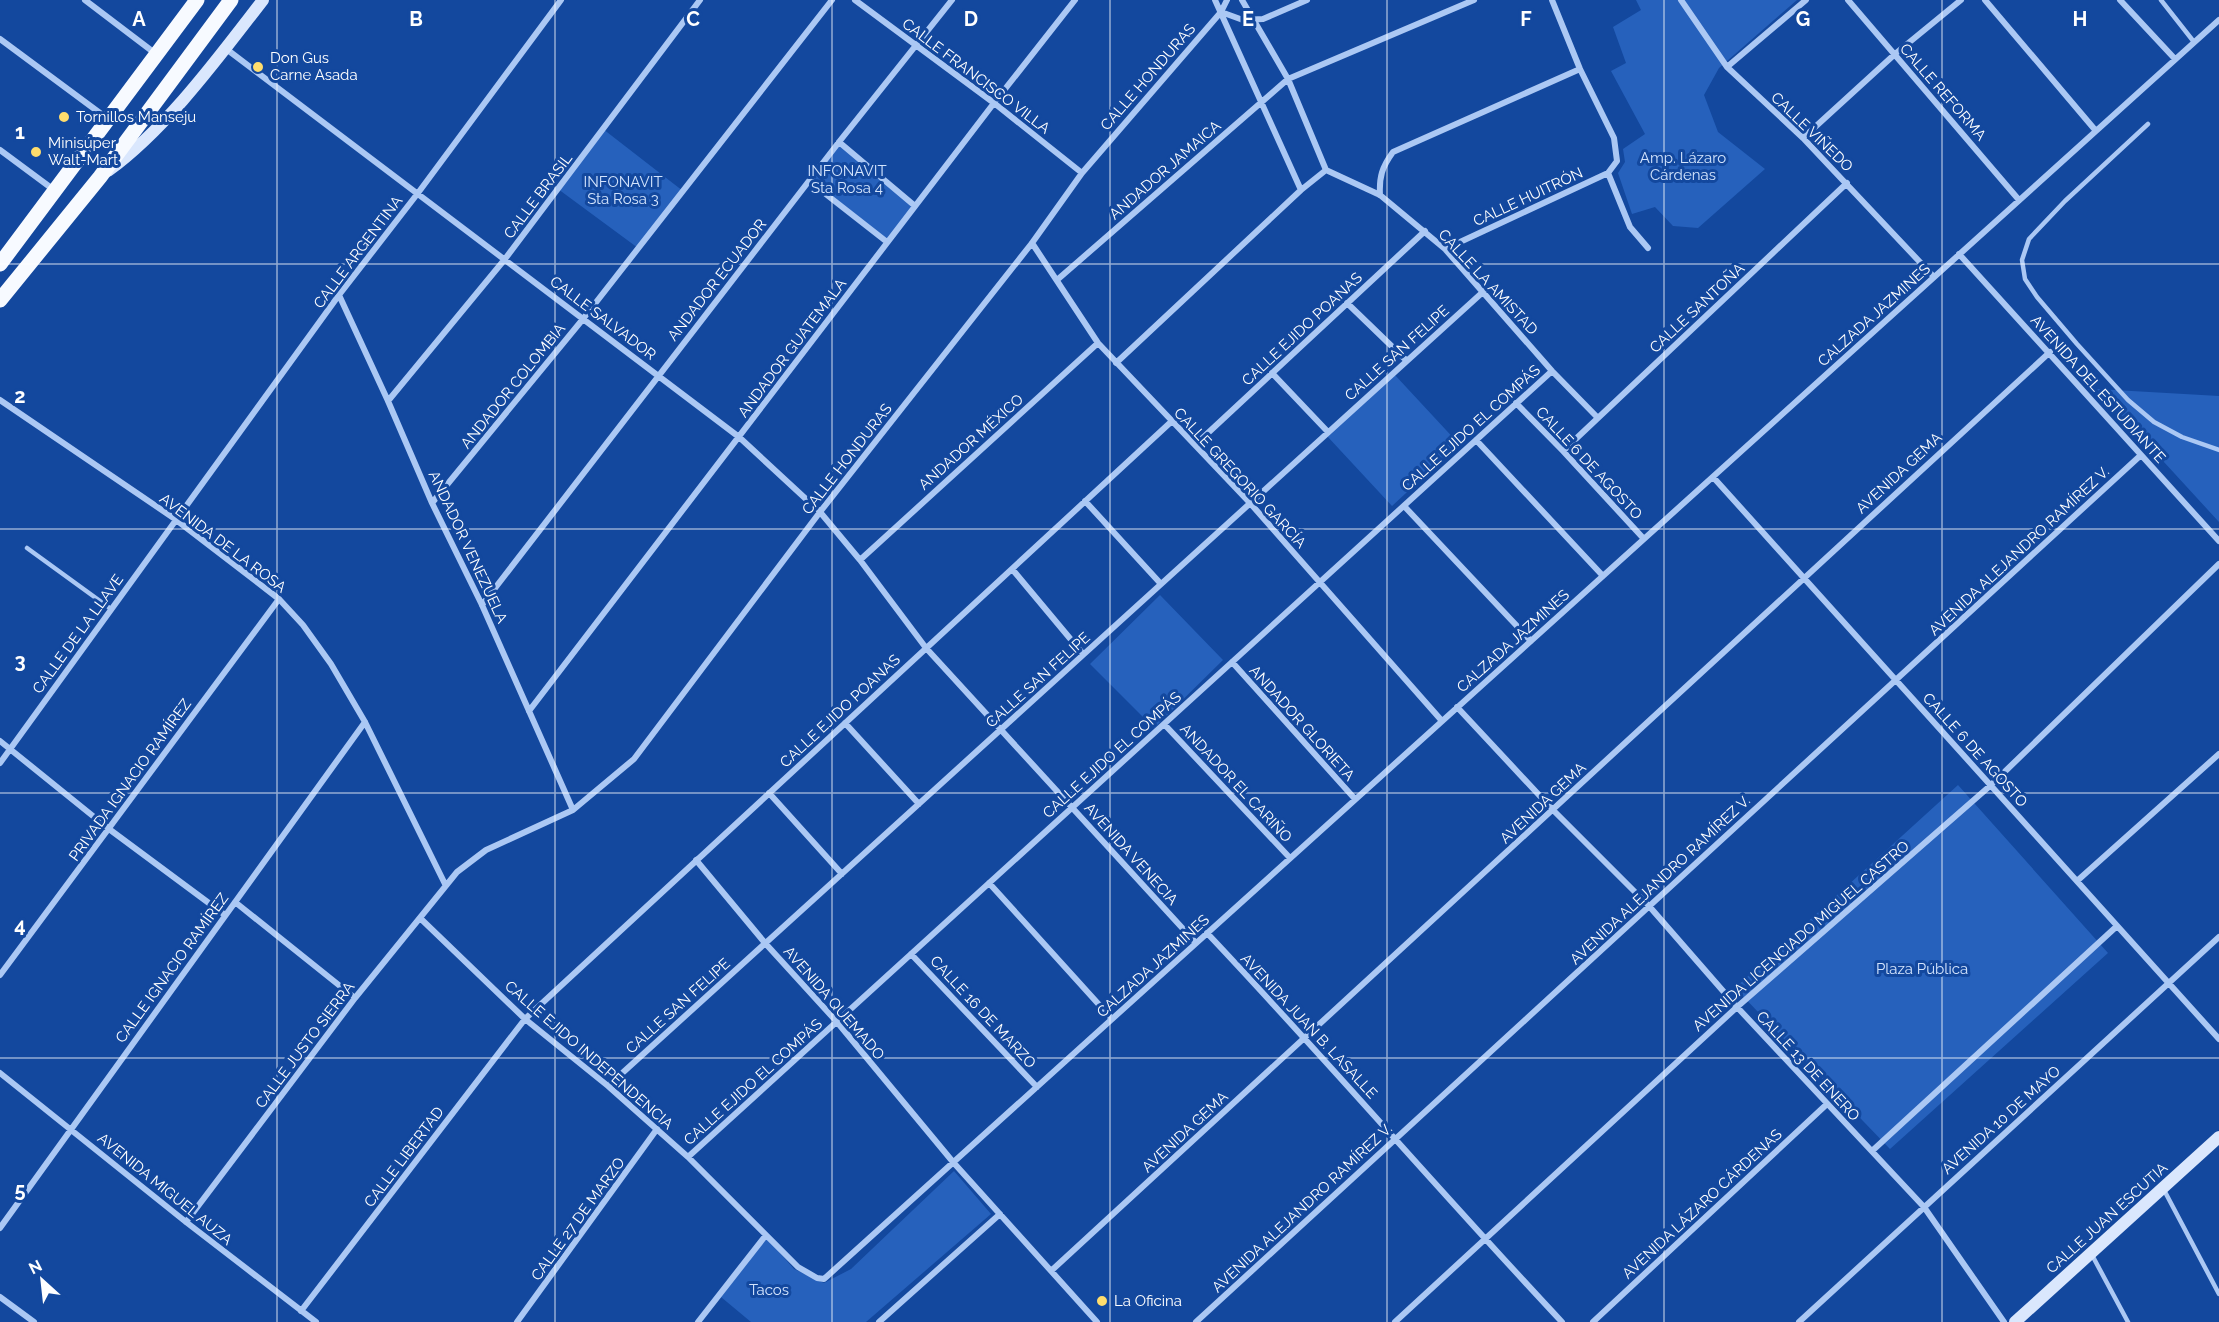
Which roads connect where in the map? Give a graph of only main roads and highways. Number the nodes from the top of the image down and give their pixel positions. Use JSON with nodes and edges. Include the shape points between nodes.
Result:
{"nodes":[{"id":1,"x":197,"y":0,"type":"edge"},
{"id":2,"x":231,"y":0,"type":"edge"},
{"id":3,"x":1,"y":261,"type":"edge"},
{"id":4,"x":0,"y":300,"type":"edge"}],
"edges":[{"from":1,"to":3,"type":"main road"},
{"from":2,"to":4,"type":"main road","via":[[100,177]]}]}
